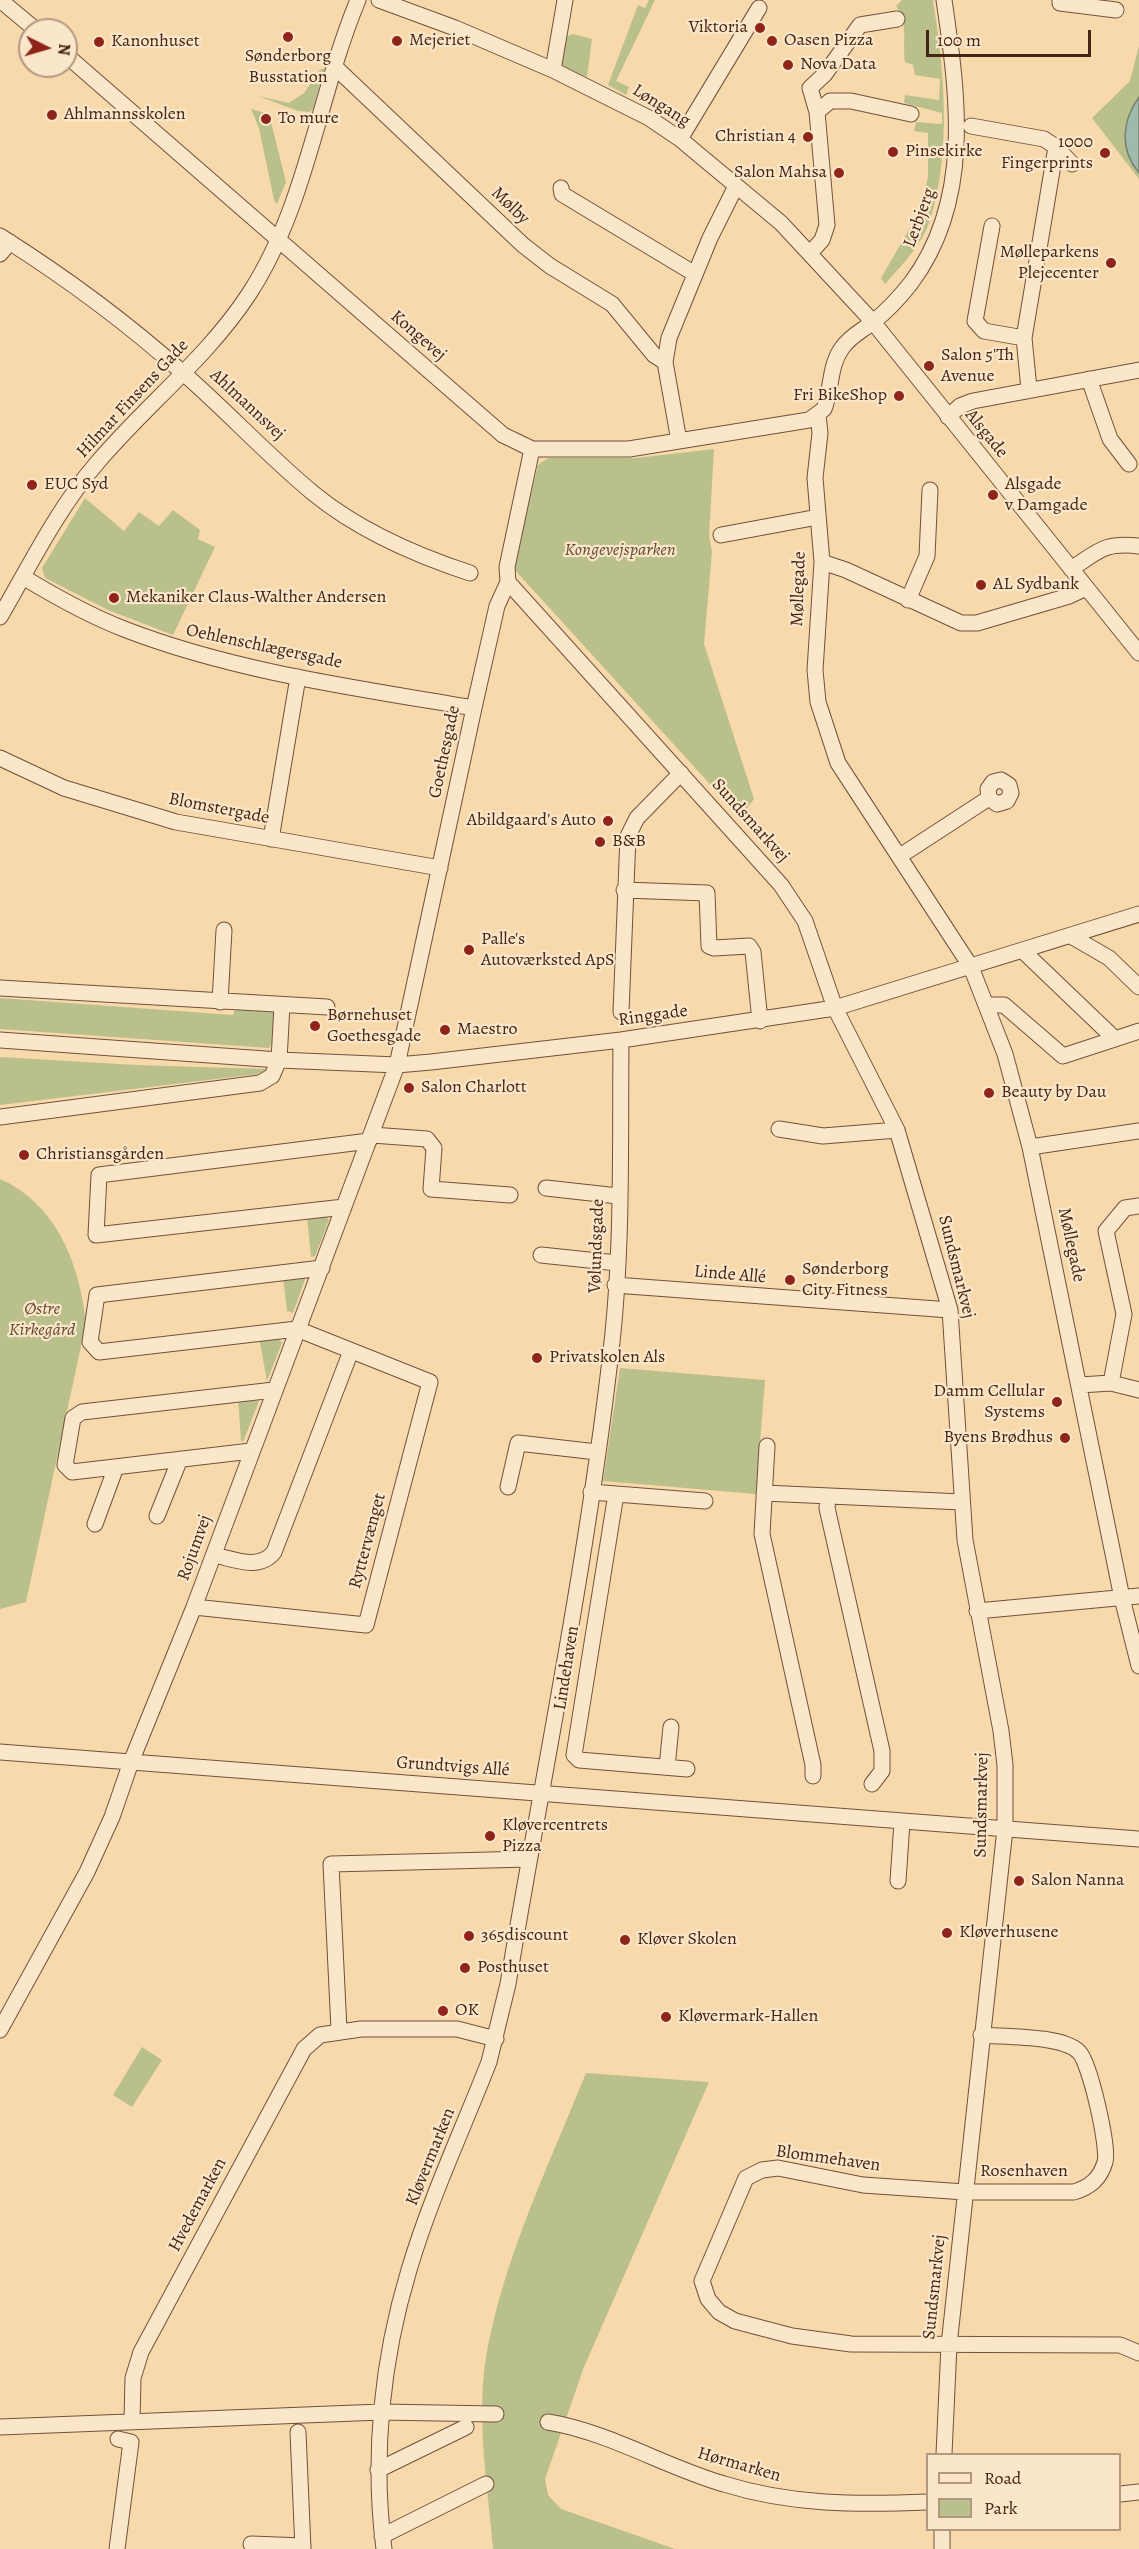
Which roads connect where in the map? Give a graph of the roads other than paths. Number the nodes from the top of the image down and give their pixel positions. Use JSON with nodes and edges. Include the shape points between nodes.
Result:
{"nodes":[{"id":1,"x":358,"y":0,"type":"edge"},
{"id":2,"x":378,"y":0,"type":"edge"},
{"id":3,"x":565,"y":0,"type":"edge"},
{"id":4,"x":944,"y":0,"type":"edge"},
{"id":5,"x":1060,"y":0,"type":"edge"},
{"id":6,"x":8,"y":2,"type":"edge"},
{"id":7,"x":759,"y":8,"type":"dead end"},
{"id":8,"x":1116,"y":10,"type":"dead end"},
{"id":9,"x":24,"y":18,"type":"edge"},
{"id":10,"x":897,"y":19,"type":"dead end"},
{"id":11,"x":78,"y":65,"type":"edge"},
{"id":12,"x":335,"y":67,"type":"junction"},
{"id":13,"x":553,"y":70,"type":"junction"},
{"id":14,"x":817,"y":112,"type":"junction"},
{"id":15,"x":911,"y":114,"type":"dead end"},
{"id":16,"x":971,"y":126,"type":"dead end"},
{"id":17,"x":680,"y":139,"type":"junction"},
{"id":18,"x":1056,"y":147,"type":"junction"},
{"id":19,"x":1072,"y":164,"type":"dead end"},
{"id":20,"x":736,"y":186,"type":"junction"},
{"id":21,"x":561,"y":188,"type":"dead end"},
{"id":22,"x":992,"y":226,"type":"dead end"},
{"id":23,"x":278,"y":240,"type":"junction"},
{"id":24,"x":3,"y":244,"type":"edge"},
{"id":25,"x":811,"y":252,"type":"junction"},
{"id":26,"x":695,"y":274,"type":"junction"},
{"id":27,"x":873,"y":322,"type":"junction"},
{"id":28,"x":1024,"y":338,"type":"junction"},
{"id":29,"x":665,"y":362,"type":"junction"},
{"id":30,"x":1139,"y":370,"type":"edge"},
{"id":31,"x":183,"y":373,"type":"junction"},
{"id":32,"x":1089,"y":379,"type":"junction"},
{"id":33,"x":1029,"y":389,"type":"junction"},
{"id":34,"x":818,"y":415,"type":"junction"},
{"id":35,"x":948,"y":417,"type":"junction"},
{"id":36,"x":679,"y":441,"type":"junction"},
{"id":37,"x":532,"y":449,"type":"junction"},
{"id":38,"x":1129,"y":464,"type":"dead end"},
{"id":39,"x":930,"y":490,"type":"dead end"},
{"id":40,"x":818,"y":517,"type":"junction"},
{"id":41,"x":721,"y":535,"type":"dead end"},
{"id":42,"x":1139,"y":546,"type":"edge"},
{"id":43,"x":822,"y":562,"type":"junction"},
{"id":44,"x":1071,"y":569,"type":"junction"},
{"id":45,"x":470,"y":573,"type":"dead end"},
{"id":46,"x":23,"y":578,"type":"junction"},
{"id":47,"x":508,"y":582,"type":"junction"},
{"id":48,"x":1086,"y":588,"type":"junction"},
{"id":49,"x":908,"y":600,"type":"junction"},
{"id":50,"x":0,"y":617,"type":"edge"},
{"id":51,"x":1139,"y":653,"type":"edge"},
{"id":52,"x":298,"y":677,"type":"junction"},
{"id":53,"x":474,"y":708,"type":"junction"},
{"id":54,"x":0,"y":758,"type":"edge"},
{"id":55,"x":681,"y":773,"type":"junction"},
{"id":56,"x":989,"y":798,"type":"dead end"},
{"id":57,"x":271,"y":839,"type":"junction"},
{"id":58,"x":900,"y":856,"type":"junction"},
{"id":59,"x":440,"y":867,"type":"junction"},
{"id":60,"x":624,"y":890,"type":"junction"},
{"id":61,"x":1139,"y":914,"type":"edge"},
{"id":62,"x":224,"y":930,"type":"dead end"},
{"id":63,"x":1071,"y":936,"type":"junction"},
{"id":64,"x":1023,"y":951,"type":"junction"},
{"id":65,"x":971,"y":967,"type":"junction"},
{"id":66,"x":1139,"y":987,"type":"edge"},
{"id":67,"x":0,"y":988,"type":"edge"},
{"id":68,"x":220,"y":1002,"type":"junction"},
{"id":69,"x":282,"y":1005,"type":"junction"},
{"id":70,"x":987,"y":1005,"type":"junction"},
{"id":71,"x":327,"y":1007,"type":"dead end"},
{"id":72,"x":835,"y":1008,"type":"junction"},
{"id":73,"x":621,"y":1012,"type":"dead end"},
{"id":74,"x":760,"y":1021,"type":"junction"},
{"id":75,"x":1139,"y":1031,"type":"edge"},
{"id":76,"x":1115,"y":1039,"type":"junction"},
{"id":77,"x":0,"y":1040,"type":"edge"},
{"id":78,"x":621,"y":1040,"type":"junction"},
{"id":79,"x":279,"y":1060,"type":"junction"},
{"id":80,"x":397,"y":1065,"type":"junction"},
{"id":81,"x":0,"y":1117,"type":"edge"},
{"id":82,"x":779,"y":1129,"type":"dead end"},
{"id":83,"x":897,"y":1130,"type":"junction"},
{"id":84,"x":1139,"y":1131,"type":"edge"},
{"id":85,"x":371,"y":1138,"type":"junction"},
{"id":86,"x":1030,"y":1147,"type":"junction"},
{"id":87,"x":546,"y":1188,"type":"dead end"},
{"id":88,"x":510,"y":1195,"type":"dead end"},
{"id":89,"x":618,"y":1196,"type":"junction"},
{"id":90,"x":1139,"y":1206,"type":"edge"},
{"id":91,"x":344,"y":1207,"type":"junction"},
{"id":92,"x":541,"y":1255,"type":"dead end"},
{"id":93,"x":617,"y":1263,"type":"junction"},
{"id":94,"x":322,"y":1268,"type":"junction"},
{"id":95,"x":615,"y":1285,"type":"junction"},
{"id":96,"x":951,"y":1310,"type":"junction"},
{"id":97,"x":297,"y":1329,"type":"junction"},
{"id":98,"x":351,"y":1351,"type":"junction"},
{"id":99,"x":1111,"y":1383,"type":"junction"},
{"id":100,"x":1080,"y":1385,"type":"junction"},
{"id":101,"x":274,"y":1390,"type":"junction"},
{"id":102,"x":1139,"y":1390,"type":"edge"},
{"id":103,"x":767,"y":1446,"type":"dead end"},
{"id":104,"x":251,"y":1451,"type":"junction"},
{"id":105,"x":597,"y":1452,"type":"junction"},
{"id":106,"x":180,"y":1459,"type":"junction"},
{"id":107,"x":116,"y":1467,"type":"junction"},
{"id":108,"x":508,"y":1487,"type":"dead end"},
{"id":109,"x":591,"y":1492,"type":"junction"},
{"id":110,"x":764,"y":1493,"type":"junction"},
{"id":111,"x":615,"y":1494,"type":"junction"},
{"id":112,"x":828,"y":1496,"type":"junction"},
{"id":113,"x":705,"y":1502,"type":"dead end"},
{"id":114,"x":962,"y":1502,"type":"junction"},
{"id":115,"x":158,"y":1516,"type":"dead end"},
{"id":116,"x":94,"y":1524,"type":"dead end"},
{"id":117,"x":214,"y":1555,"type":"junction"},
{"id":118,"x":1139,"y":1596,"type":"edge"},
{"id":119,"x":1122,"y":1598,"type":"junction"},
{"id":120,"x":194,"y":1607,"type":"junction"},
{"id":121,"x":976,"y":1611,"type":"junction"},
{"id":122,"x":1139,"y":1666,"type":"edge"},
{"id":123,"x":671,"y":1727,"type":"dead end"},
{"id":124,"x":0,"y":1752,"type":"edge"},
{"id":125,"x":131,"y":1762,"type":"junction"},
{"id":126,"x":667,"y":1767,"type":"junction"},
{"id":127,"x":687,"y":1768,"type":"dead end"},
{"id":128,"x":813,"y":1776,"type":"dead end"},
{"id":129,"x":872,"y":1784,"type":"dead end"},
{"id":130,"x":541,"y":1793,"type":"junction"},
{"id":131,"x":902,"y":1822,"type":"junction"},
{"id":132,"x":1005,"y":1830,"type":"junction"},
{"id":133,"x":1139,"y":1839,"type":"edge"},
{"id":134,"x":529,"y":1859,"type":"junction"},
{"id":135,"x":898,"y":1881,"type":"dead end"},
{"id":136,"x":0,"y":2030,"type":"edge"},
{"id":137,"x":339,"y":2030,"type":"junction"},
{"id":138,"x":981,"y":2035,"type":"junction"},
{"id":139,"x":496,"y":2039,"type":"junction"},
{"id":140,"x":965,"y":2192,"type":"junction"},
{"id":141,"x":949,"y":2345,"type":"junction"},
{"id":142,"x":1139,"y":2353,"type":"edge"},
{"id":143,"x":381,"y":2412,"type":"junction"},
{"id":144,"x":496,"y":2414,"type":"dead end"},
{"id":145,"x":132,"y":2421,"type":"junction"},
{"id":146,"x":548,"y":2422,"type":"dead end"},
{"id":147,"x":0,"y":2427,"type":"edge"},
{"id":148,"x":466,"y":2427,"type":"dead end"},
{"id":149,"x":298,"y":2432,"type":"dead end"},
{"id":150,"x":118,"y":2439,"type":"dead end"},
{"id":151,"x":944,"y":2453,"type":"edge"},
{"id":152,"x":378,"y":2470,"type":"junction"},
{"id":153,"x":486,"y":2484,"type":"dead end"},
{"id":154,"x":1139,"y":2492,"type":"edge"},
{"id":155,"x":1121,"y":2494,"type":"edge"},
{"id":156,"x":926,"y":2502,"type":"edge"},
{"id":157,"x":942,"y":2531,"type":"edge"},
{"id":158,"x":383,"y":2543,"type":"edge"},
{"id":159,"x":251,"y":2544,"type":"dead end"},
{"id":160,"x":303,"y":2547,"type":"edge"},
{"id":161,"x":117,"y":2549,"type":"edge"},
{"id":162,"x":942,"y":2549,"type":"edge"}],
"edges":[{"from":1,"to":12,"type":"street","name":"Hilmar Finsens Gade"},
{"from":2,"to":13,"type":"street","name":"Løngang"},
{"from":3,"to":13,"type":"street"},
{"from":4,"to":27,"type":"street","name":"Lerbjerg","via":[[956,112],[950,197],[924,263],[897,300]]},
{"from":5,"to":8,"type":"street"},
{"from":6,"to":9,"type":"street"},
{"from":7,"to":17,"type":"street"},
{"from":10,"to":14,"type":"street","via":[[860,25],[825,74],[810,88]]},
{"from":11,"to":23,"type":"street","name":"Kongevej"},
{"from":12,"to":23,"type":"street","name":"Hilmar Finsens Gade","via":[[303,174]]},
{"from":12,"to":29,"type":"street","name":"Mølby","via":[[523,245],[612,304],[654,355]]},
{"from":13,"to":17,"type":"street","name":"Løngang","via":[[649,118]]},
{"from":14,"to":15,"type":"street","via":[[830,101],[851,101]]},
{"from":14,"to":25,"type":"street","via":[[828,225]]},
{"from":16,"to":18,"type":"street","via":[[1044,139]]},
{"from":17,"to":20,"type":"street","name":"Løngang"},
{"from":18,"to":19,"type":"street"},
{"from":18,"to":28,"type":"street"},
{"from":20,"to":25,"type":"street","name":"Løngang"},
{"from":20,"to":26,"type":"street"},
{"from":21,"to":26,"type":"street","via":[[562,194]]},
{"from":22,"to":28,"type":"street","via":[[975,321],[984,331]]},
{"from":23,"to":31,"type":"street","name":"Hilmar Finsens Gade","via":[[250,293],[221,333]]},
{"from":23,"to":37,"type":"street","name":"Kongevej","via":[[503,435]]},
{"from":24,"to":31,"type":"street","name":"Ahlmannsvej","via":[[61,275]]},
{"from":25,"to":27,"type":"street","name":"Løngang"},
{"from":26,"to":29,"type":"street","via":[[669,338]]},
{"from":27,"to":34,"type":"street","name":"Møllegade","via":[[841,349],[827,401]]},
{"from":27,"to":35,"type":"street","name":"Alsgade"},
{"from":28,"to":33,"type":"street"},
{"from":29,"to":36,"type":"street"},
{"from":30,"to":32,"type":"street"},
{"from":31,"to":45,"type":"street","name":"Ahlmannsvej","via":[[314,494],[361,526],[423,558]]},
{"from":31,"to":46,"type":"street","name":"Hilmar Finsens Gade","via":[[95,465]]},
{"from":32,"to":33,"type":"street"},
{"from":32,"to":38,"type":"street","via":[[1110,439]]},
{"from":33,"to":35,"type":"street","via":[[973,400]]},
{"from":34,"to":36,"type":"street","name":"Kongevej","via":[[809,420]]},
{"from":34,"to":40,"type":"street","name":"Møllegade"},
{"from":35,"to":44,"type":"street","name":"Alsgade"},
{"from":36,"to":37,"type":"street","name":"Kongevej","via":[[629,449]]},
{"from":37,"to":47,"type":"street","name":"Goethesgade","via":[[507,567]]},
{"from":39,"to":49,"type":"street","via":[[927,556]]},
{"from":40,"to":41,"type":"street"},
{"from":40,"to":43,"type":"street","name":"Møllegade"},
{"from":42,"to":44,"type":"street","via":[[1107,546]]},
{"from":43,"to":49,"type":"street"},
{"from":43,"to":58,"type":"street","name":"Møllegade","via":[[815,670],[818,702],[838,763]]},
{"from":44,"to":48,"type":"street","name":"Alsgade"},
{"from":46,"to":50,"type":"street","name":"Hilmar Finsens Gade"},
{"from":46,"to":52,"type":"street","name":"Oehlenschlægersgade","via":[[75,608],[123,629],[226,662]]},
{"from":47,"to":53,"type":"street","name":"Goethesgade","via":[[497,606]]},
{"from":47,"to":55,"type":"street","name":"Sundsmarkvej"},
{"from":48,"to":49,"type":"street","via":[[977,623],[951,620]]},
{"from":48,"to":51,"type":"street","name":"Alsgade"},
{"from":52,"to":53,"type":"street","name":"Oehlenschlægersgade"},
{"from":52,"to":57,"type":"street"},
{"from":53,"to":59,"type":"street","name":"Goethesgade"},
{"from":54,"to":57,"type":"street","name":"Blomstergade","via":[[64,788],[120,807],[176,822]]},
{"from":55,"to":60,"type":"street","via":[[637,818],[628,836]]},
{"from":55,"to":72,"type":"street","name":"Sundsmarkvej","via":[[795,904],[805,921]]},
{"from":56,"to":58,"type":"street"},
{"from":57,"to":59,"type":"street","name":"Blomstergade"},
{"from":58,"to":65,"type":"street","name":"Møllegade"},
{"from":59,"to":80,"type":"street","name":"Goethesgade"},
{"from":60,"to":73,"type":"street"},
{"from":60,"to":74,"type":"street","via":[[707,893],[709,946],[748,946],[753,952]]},
{"from":61,"to":63,"type":"street","name":"Ringgade"},
{"from":62,"to":68,"type":"street"},
{"from":63,"to":64,"type":"street","name":"Ringgade"},
{"from":63,"to":66,"type":"street","via":[[1109,958]]},
{"from":64,"to":65,"type":"street","name":"Ringgade"},
{"from":64,"to":76,"type":"street"},
{"from":65,"to":70,"type":"street","name":"Møllegade"},
{"from":65,"to":72,"type":"street","name":"Ringgade"},
{"from":67,"to":68,"type":"street"},
{"from":68,"to":69,"type":"street"},
{"from":69,"to":71,"type":"street"},
{"from":69,"to":79,"type":"street"},
{"from":70,"to":76,"type":"street","via":[[1004,1005],[1063,1056]]},
{"from":70,"to":86,"type":"street","name":"Møllegade","via":[[1005,1054]]},
{"from":72,"to":74,"type":"street","name":"Ringgade"},
{"from":72,"to":83,"type":"street","name":"Sundsmarkvej"},
{"from":74,"to":78,"type":"street","name":"Ringgade"},
{"from":75,"to":76,"type":"street"},
{"from":77,"to":79,"type":"street","name":"Ringgade"},
{"from":78,"to":80,"type":"street","name":"Ringgade"},
{"from":78,"to":89,"type":"street","name":"Vølundsgade"},
{"from":79,"to":80,"type":"street","name":"Ringgade"},
{"from":79,"to":81,"type":"street","via":[[272,1076],[260,1083]]},
{"from":80,"to":85,"type":"street","name":"Rojumvej"},
{"from":82,"to":83,"type":"street","via":[[823,1136]]},
{"from":83,"to":96,"type":"street","name":"Sundsmarkvej"},
{"from":84,"to":86,"type":"street"},
{"from":85,"to":88,"type":"street","via":[[427,1139],[434,1148],[431,1189]]},
{"from":85,"to":91,"type":"street","name":"Rojumvej"},
{"from":85,"to":91,"type":"street","via":[[99,1175],[96,1235]]},
{"from":86,"to":100,"type":"street","name":"Møllegade"},
{"from":87,"to":89,"type":"street"},
{"from":89,"to":93,"type":"street","name":"Vølundsgade"},
{"from":90,"to":99,"type":"street","via":[[1125,1208],[1106,1231],[1124,1314]]},
{"from":91,"to":94,"type":"street","name":"Rojumvej"},
{"from":92,"to":93,"type":"street"},
{"from":93,"to":95,"type":"street","name":"Vølundsgade"},
{"from":94,"to":97,"type":"street","name":"Rojumvej"},
{"from":94,"to":97,"type":"street","via":[[97,1295],[90,1342],[99,1352]]},
{"from":95,"to":96,"type":"street","name":"Linde Allé"},
{"from":95,"to":105,"type":"street","name":"Vølundsgade"},
{"from":96,"to":114,"type":"street","name":"Sundsmarkvej"},
{"from":97,"to":98,"type":"street","name":"Ryttervænget"},
{"from":97,"to":101,"type":"street","name":"Rojumvej"},
{"from":98,"to":117,"type":"street","via":[[274,1552],[256,1564]]},
{"from":98,"to":120,"type":"street","name":"Ryttervænget","via":[[430,1382],[366,1625]]},
{"from":99,"to":100,"type":"street"},
{"from":99,"to":102,"type":"street"},
{"from":100,"to":119,"type":"street","name":"Møllegade"},
{"from":101,"to":104,"type":"street","name":"Rojumvej"},
{"from":101,"to":107,"type":"street","via":[[82,1412],[73,1418],[65,1465],[72,1472]]},
{"from":103,"to":110,"type":"street"},
{"from":104,"to":106,"type":"street"},
{"from":104,"to":117,"type":"street","name":"Rojumvej"},
{"from":105,"to":108,"type":"street","via":[[518,1443]]},
{"from":105,"to":109,"type":"street","name":"Vølundsgade"},
{"from":106,"to":107,"type":"street"},
{"from":106,"to":115,"type":"street"},
{"from":107,"to":116,"type":"street"},
{"from":109,"to":111,"type":"street"},
{"from":109,"to":130,"type":"street","name":"Vølundsgade"},
{"from":110,"to":112,"type":"street"},
{"from":110,"to":128,"type":"street","via":[[762,1534]]},
{"from":111,"to":113,"type":"street"},
{"from":111,"to":126,"type":"street","name":"Lindehaven","via":[[574,1755],[579,1760]]},
{"from":112,"to":114,"type":"street"},
{"from":112,"to":129,"type":"street","via":[[827,1508],[882,1751],[882,1772]]},
{"from":114,"to":121,"type":"street","name":"Sundsmarkvej"},
{"from":117,"to":120,"type":"street","name":"Rojumvej"},
{"from":118,"to":119,"type":"street"},
{"from":119,"to":121,"type":"street"},
{"from":119,"to":122,"type":"street","name":"Møllegade"},
{"from":120,"to":125,"type":"street","name":"Rojumvej"},
{"from":121,"to":132,"type":"street","name":"Sundsmarkvej","via":[[1001,1731]]},
{"from":123,"to":126,"type":"street"},
{"from":124,"to":125,"type":"street","name":"Grundtvigs Allé"},
{"from":125,"to":130,"type":"street","name":"Grundtvigs Allé"},
{"from":125,"to":136,"type":"street","name":"Rojumvej","via":[[87,1872]]},
{"from":126,"to":127,"type":"street","name":"Lindehaven"},
{"from":130,"to":131,"type":"street","name":"Grundtvigs Allé"},
{"from":130,"to":134,"type":"street","name":"Kløvermarken"},
{"from":131,"to":132,"type":"street","name":"Grundtvigs Allé"},
{"from":131,"to":135,"type":"street"},
{"from":132,"to":133,"type":"street","name":"Grundtvigs Allé"},
{"from":132,"to":138,"type":"street","name":"Sundsmarkvej"},
{"from":134,"to":137,"type":"street","via":[[331,1864]]},
{"from":134,"to":139,"type":"street","name":"Kløvermarken"},
{"from":137,"to":139,"type":"street","name":"Hvedemarken","via":[[457,2029]]},
{"from":137,"to":145,"type":"street","name":"Hvedemarken","via":[[320,2035],[304,2049],[141,2352],[133,2378]]},
{"from":138,"to":140,"type":"street","name":"Sundsmarkvej"},
{"from":138,"to":140,"type":"street","name":"Rosenhaven","via":[[1062,2042],[1079,2051],[1089,2066],[1106,2160],[1090,2187],[1074,2192]]},
{"from":139,"to":143,"type":"street","name":"Kløvermarken","via":[[409,2268]]},
{"from":140,"to":141,"type":"street","name":"Sundsmarkvej"},
{"from":140,"to":141,"type":"street","name":"Blommehaven","via":[[863,2185],[778,2168],[762,2170],[746,2178],[702,2281],[718,2312],[735,2321],[792,2336],[851,2344]]},
{"from":141,"to":142,"type":"street","via":[[1120,2345]]},
{"from":141,"to":151,"type":"street","name":"Sundsmarkvej"},
{"from":143,"to":144,"type":"street"},
{"from":143,"to":145,"type":"street"},
{"from":143,"to":152,"type":"street","name":"Kløvermarken"},
{"from":145,"to":147,"type":"street"},
{"from":146,"to":156,"type":"street","name":"Hørmarken","via":[[593,2434],[723,2484],[768,2495],[860,2505]]},
{"from":148,"to":152,"type":"street"},
{"from":149,"to":160,"type":"street"},
{"from":150,"to":161,"type":"street","via":[[131,2442]]},
{"from":152,"to":158,"type":"street","name":"Kløvermarken"},
{"from":153,"to":158,"type":"street","name":"Kløvermarken"},
{"from":154,"to":155,"type":"street"},
{"from":157,"to":162,"type":"street"},
{"from":159,"to":160,"type":"street"}]}
